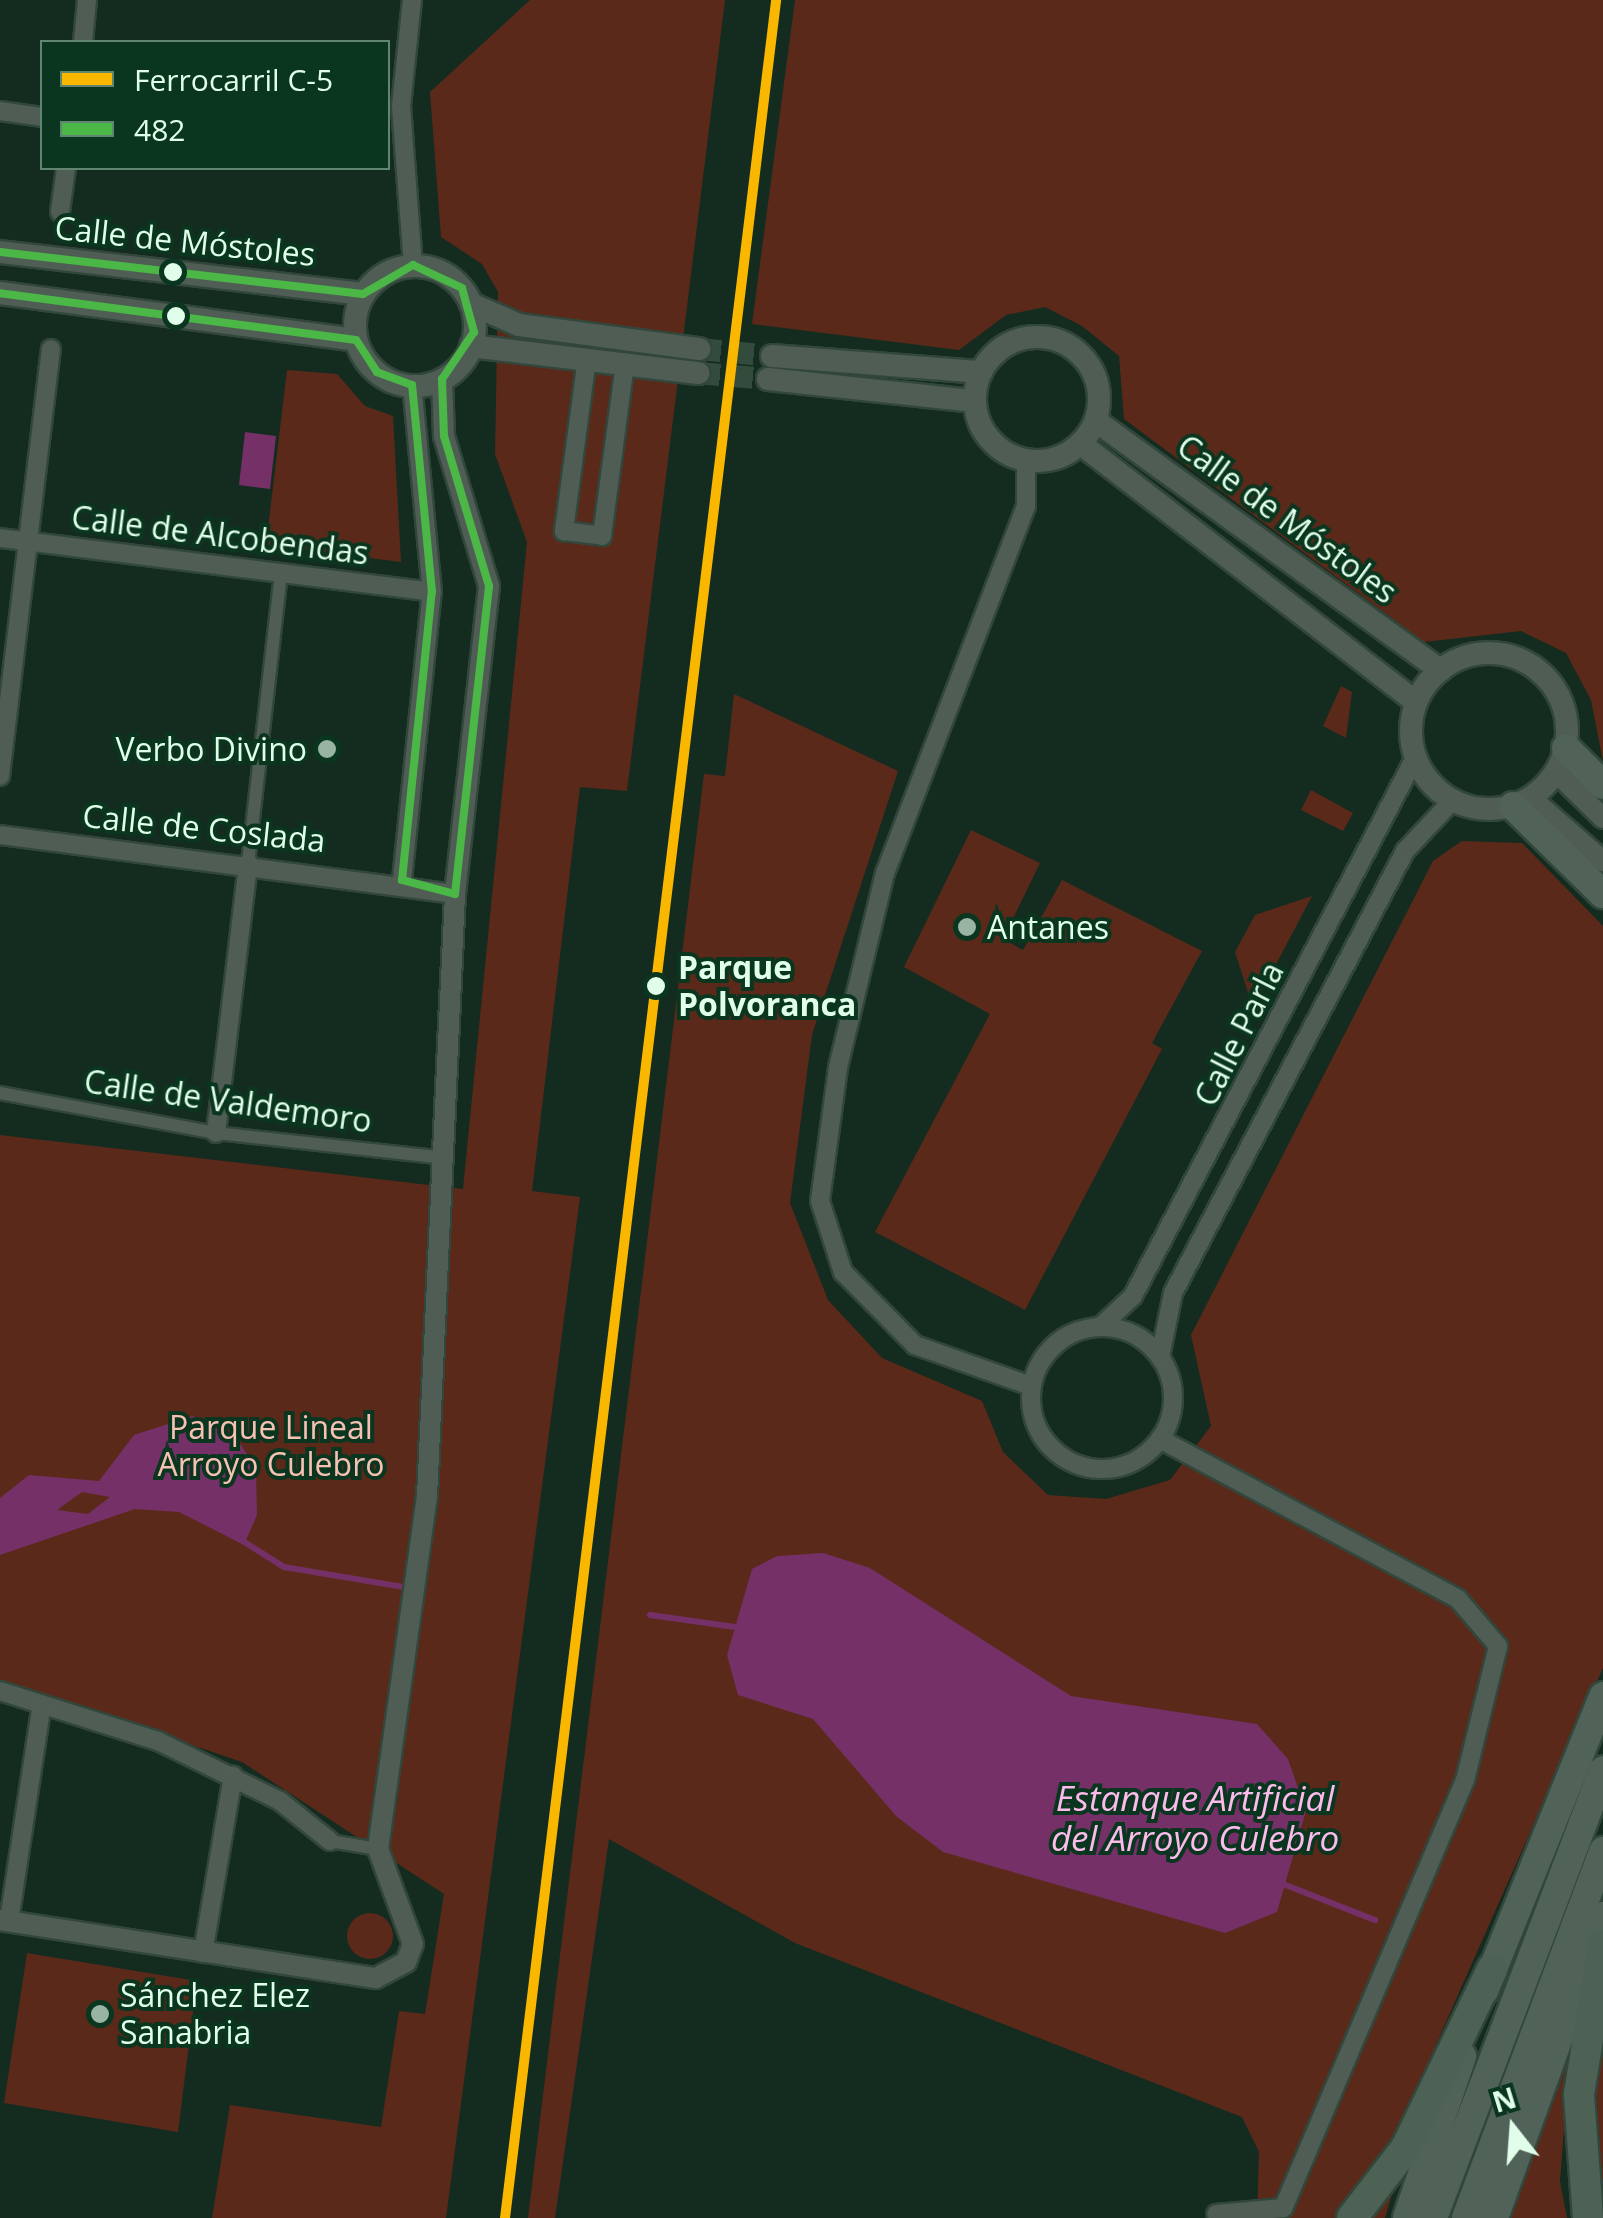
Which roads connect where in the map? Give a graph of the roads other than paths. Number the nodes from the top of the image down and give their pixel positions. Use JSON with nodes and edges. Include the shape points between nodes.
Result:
{"nodes":[{"id":1,"x":87,"y":0,"type":"edge"},
{"id":2,"x":412,"y":0,"type":"edge"},
{"id":3,"x":83,"y":40,"type":"edge"},
{"id":4,"x":394,"y":105,"type":"edge"},
{"id":5,"x":0,"y":112,"type":"edge"},
{"id":6,"x":40,"y":117,"type":"edge"},
{"id":7,"x":66,"y":170,"type":"edge"},
{"id":8,"x":60,"y":212,"type":"dead end"},
{"id":9,"x":0,"y":252,"type":"edge"},
{"id":10,"x":413,"y":265,"type":"junction"},
{"id":11,"x":0,"y":293,"type":"edge"},
{"id":12,"x":363,"y":294,"type":"junction"},
{"id":13,"x":471,"y":304,"type":"junction"},
{"id":14,"x":356,"y":340,"type":"junction"},
{"id":15,"x":471,"y":346,"type":"junction"},
{"id":16,"x":52,"y":349,"type":"dead end"},
{"id":17,"x":588,"y":358,"type":"junction"},
{"id":18,"x":625,"y":363,"type":"junction"},
{"id":19,"x":981,"y":372,"type":"junction"},
{"id":20,"x":442,"y":379,"type":"junction"},
{"id":21,"x":412,"y":386,"type":"junction"},
{"id":22,"x":975,"y":401,"type":"junction"},
{"id":23,"x":1096,"y":422,"type":"junction"},
{"id":24,"x":1081,"y":444,"type":"junction"},
{"id":25,"x":1026,"y":460,"type":"junction"},
{"id":26,"x":0,"y":538,"type":"edge"},
{"id":27,"x":28,"y":542,"type":"junction"},
{"id":28,"x":282,"y":573,"type":"junction"},
{"id":29,"x":432,"y":592,"type":"junction"},
{"id":30,"x":1440,"y":670,"type":"junction"},
{"id":31,"x":1416,"y":702,"type":"junction"},
{"id":32,"x":1414,"y":758,"type":"junction"},
{"id":33,"x":1561,"y":760,"type":"junction"},
{"id":34,"x":0,"y":776,"type":"edge"},
{"id":35,"x":1603,"y":786,"type":"edge"},
{"id":36,"x":1452,"y":800,"type":"junction"},
{"id":37,"x":1522,"y":802,"type":"junction"},
{"id":38,"x":1603,"y":818,"type":"edge"},
{"id":39,"x":0,"y":835,"type":"edge"},
{"id":40,"x":1603,"y":861,"type":"edge"},
{"id":41,"x":248,"y":863,"type":"junction"},
{"id":42,"x":402,"y":880,"type":"junction"},
{"id":43,"x":455,"y":894,"type":"junction"},
{"id":44,"x":1603,"y":894,"type":"edge"},
{"id":45,"x":0,"y":1092,"type":"edge"},
{"id":46,"x":216,"y":1133,"type":"junction"},
{"id":47,"x":449,"y":1158,"type":"junction"},
{"id":48,"x":1100,"y":1327,"type":"junction"},
{"id":49,"x":1160,"y":1356,"type":"junction"},
{"id":50,"x":1032,"y":1386,"type":"junction"},
{"id":51,"x":1160,"y":1438,"type":"junction"},
{"id":52,"x":0,"y":1691,"type":"edge"},
{"id":53,"x":1603,"y":1696,"type":"edge"},
{"id":54,"x":41,"y":1708,"type":"junction"},
{"id":55,"x":1603,"y":1770,"type":"edge"},
{"id":56,"x":233,"y":1776,"type":"junction"},
{"id":57,"x":330,"y":1841,"type":"joint"},
{"id":58,"x":378,"y":1849,"type":"junction"},
{"id":59,"x":1603,"y":1851,"type":"edge"},
{"id":60,"x":1603,"y":1916,"type":"edge"},
{"id":61,"x":5,"y":1921,"type":"edge"},
{"id":62,"x":1603,"y":1946,"type":"edge"},
{"id":63,"x":203,"y":1953,"type":"junction"},
{"id":64,"x":1492,"y":1970,"type":"junction"},
{"id":65,"x":1216,"y":2214,"type":"dead end"},
{"id":66,"x":1352,"y":2218,"type":"edge"},
{"id":67,"x":1408,"y":2218,"type":"edge"},
{"id":68,"x":1432,"y":2218,"type":"edge"},
{"id":69,"x":1466,"y":2218,"type":"edge"},
{"id":70,"x":1494,"y":2218,"type":"edge"},
{"id":71,"x":1588,"y":2218,"type":"edge"}],
"edges":[{"from":1,"to":3,"type":"street"},
{"from":2,"to":4,"type":"street"},
{"from":4,"to":10,"type":"street"},
{"from":5,"to":6,"type":"street"},
{"from":7,"to":8,"type":"street"},
{"from":9,"to":12,"type":"main road","name":"Calle de Móstoles"},
{"from":10,"to":12,"type":"main road"},
{"from":10,"to":13,"type":"main road","via":[[448,275]]},
{"from":11,"to":14,"type":"main road"},
{"from":12,"to":14,"type":"main road"},
{"from":13,"to":15,"type":"main road"},
{"from":13,"to":18,"type":"main road","via":[[519,325],[698,361]]},
{"from":14,"to":21,"type":"main road","via":[[376,372]]},
{"from":15,"to":17,"type":"main road"},
{"from":15,"to":20,"type":"main road"},
{"from":16,"to":27,"type":"street"},
{"from":17,"to":18,"type":"main road"},
{"from":17,"to":18,"type":"street","via":[[564,532],[602,536]]},
{"from":19,"to":22,"type":"main road"},
{"from":19,"to":22,"type":"main road","via":[[770,368]]},
{"from":19,"to":23,"type":"main road","via":[[1010,342],[1052,338],[1092,370]]},
{"from":20,"to":21,"type":"main road"},
{"from":20,"to":43,"type":"street","via":[[444,436],[490,586]]},
{"from":21,"to":29,"type":"street"},
{"from":22,"to":25,"type":"main road","via":[[990,440]]},
{"from":23,"to":24,"type":"main road"},
{"from":23,"to":30,"type":"main road","name":"Calle de Móstoles"},
{"from":24,"to":25,"type":"main road"},
{"from":24,"to":31,"type":"main road","name":"Calle de Móstoles"},
{"from":25,"to":50,"type":"street","via":[[1026,506],[954,708],[885,874],[838,1068],[820,1201],[843,1272],[915,1345]]},
{"from":26,"to":27,"type":"street","name":"Calle de Alcobendas"},
{"from":27,"to":28,"type":"street","name":"Calle de Alcobendas"},
{"from":27,"to":34,"type":"street"},
{"from":28,"to":29,"type":"street","name":"Calle de Alcobendas"},
{"from":28,"to":41,"type":"street"},
{"from":29,"to":42,"type":"street"},
{"from":30,"to":31,"type":"main road"},
{"from":30,"to":33,"type":"main road","via":[[1485,653],[1531,664],[1562,701]]},
{"from":31,"to":32,"type":"main road"},
{"from":32,"to":36,"type":"main road"},
{"from":32,"to":48,"type":"street","name":"Calle Parla","via":[[1134,1296]]},
{"from":33,"to":35,"type":"highway"},
{"from":33,"to":37,"type":"main road"},
{"from":33,"to":38,"type":"street"},
{"from":36,"to":37,"type":"main road"},
{"from":36,"to":49,"type":"street","name":"Calle Parla","via":[[1405,851],[1173,1293]]},
{"from":37,"to":40,"type":"street"},
{"from":37,"to":44,"type":"highway"},
{"from":39,"to":41,"type":"street","name":"Calle de Coslada"},
{"from":41,"to":42,"type":"street","name":"Calle de Coslada"},
{"from":41,"to":46,"type":"street"},
{"from":42,"to":43,"type":"street","name":"Calle de Coslada"},
{"from":43,"to":47,"type":"street"},
{"from":45,"to":46,"type":"street","name":"Calle de Valdemoro"},
{"from":46,"to":47,"type":"street","name":"Calle de Valdemoro"},
{"from":47,"to":58,"type":"street","via":[[428,1497]]},
{"from":48,"to":49,"type":"street","via":[[1123,1330]]},
{"from":48,"to":50,"type":"street","via":[[1055,1344]]},
{"from":49,"to":51,"type":"street","via":[[1173,1398]]},
{"from":50,"to":51,"type":"street","via":[[1039,1433],[1075,1464],[1122,1466]]},
{"from":51,"to":65,"type":"street","via":[[1458,1599],[1498,1646],[1464,1780],[1283,2208]]},
{"from":52,"to":54,"type":"street"},
{"from":53,"to":64,"type":"highway"},
{"from":54,"to":56,"type":"street","via":[[158,1741]]},
{"from":54,"to":61,"type":"street"},
{"from":55,"to":68,"type":"highway"},
{"from":56,"to":57,"type":"street"},
{"from":56,"to":63,"type":"street"},
{"from":57,"to":58,"type":"street"},
{"from":58,"to":63,"type":"street","via":[[414,1924],[406,1962],[376,1978]]},
{"from":59,"to":69,"type":"highway"},
{"from":60,"to":70,"type":"highway"},
{"from":61,"to":63,"type":"street"},
{"from":62,"to":71,"type":"highway","via":[[1584,2022],[1579,2094]]},
{"from":64,"to":66,"type":"highway","via":[[1406,2148]]},
{"from":64,"to":67,"type":"highway"}]}
